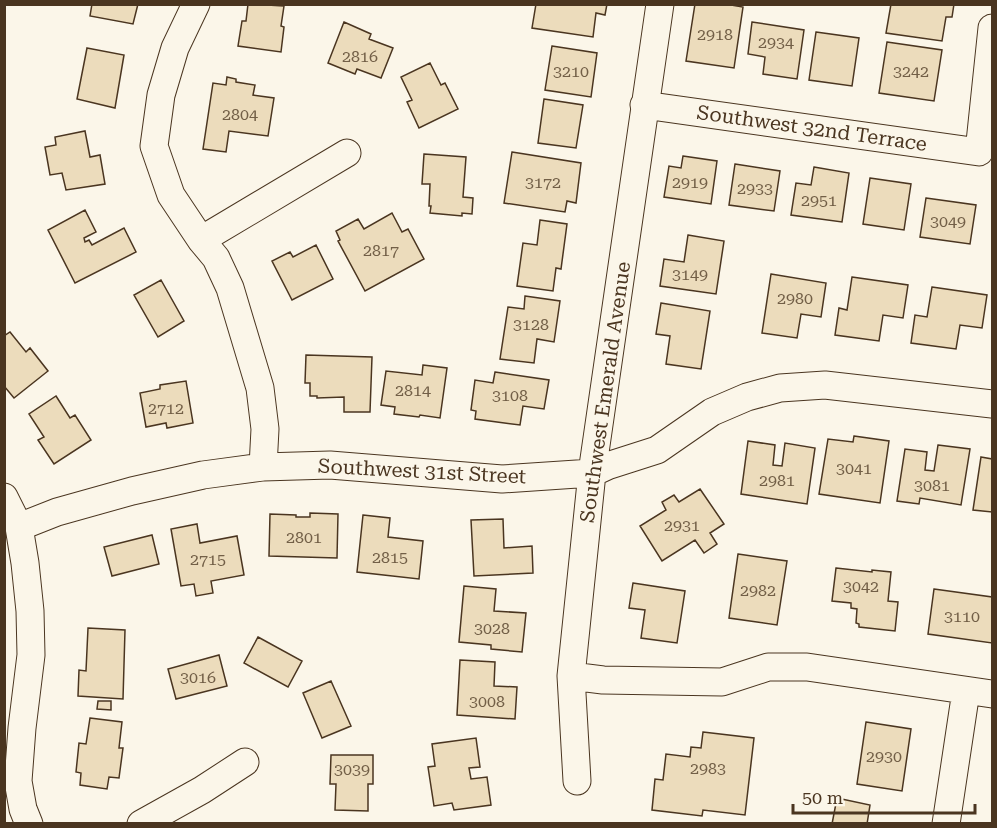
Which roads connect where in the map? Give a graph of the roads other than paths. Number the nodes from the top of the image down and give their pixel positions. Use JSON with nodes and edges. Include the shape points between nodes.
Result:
{"nodes":[{"id":1,"x":195,"y":4,"type":"edge"},
{"id":2,"x":660,"y":4,"type":"edge"},
{"id":3,"x":993,"y":28,"type":"edge"},
{"id":4,"x":644,"y":105,"type":"junction"},
{"id":5,"x":347,"y":153,"type":"dead end"},
{"id":6,"x":201,"y":240,"type":"junction"},
{"id":7,"x":993,"y":404,"type":"edge"},
{"id":8,"x":263,"y":467,"type":"junction"},
{"id":9,"x":592,"y":473,"type":"junction"},
{"id":10,"x":4,"y":497,"type":"edge"},
{"id":11,"x":19,"y":527,"type":"junction"},
{"id":12,"x":571,"y":676,"type":"junction"},
{"id":13,"x":966,"y":691,"type":"junction"},
{"id":14,"x":993,"y":694,"type":"edge"},
{"id":15,"x":245,"y":762,"type":"dead end"},
{"id":16,"x":577,"y":781,"type":"dead end"},
{"id":17,"x":29,"y":824,"type":"edge"},
{"id":18,"x":141,"y":824,"type":"edge"},
{"id":19,"x":946,"y":824,"type":"edge"}],
"edges":[{"from":1,"to":6,"type":"street","via":[[175,48],[161,95],[154,146],[171,195]]},
{"from":2,"to":4,"type":"street","name":"Southwest Emerald Avenue"},
{"from":3,"to":4,"type":"street","name":"Southwest 32nd Terrace","via":[[979,152]]},
{"from":4,"to":9,"type":"street","name":"Southwest Emerald Avenue"},
{"from":5,"to":6,"type":"street"},
{"from":6,"to":8,"type":"street","via":[[216,258],[230,288],[260,388],[265,429]]},
{"from":7,"to":9,"type":"street","name":"Southwest 31st Street","via":[[825,385],[780,388],[712,412],[657,450]]},
{"from":8,"to":9,"type":"street","name":"Southwest 31st Street","via":[[330,465],[502,479]]},
{"from":8,"to":11,"type":"street","name":"Southwest 31st Street","via":[[132,491]]},
{"from":9,"to":12,"type":"street","name":"Southwest Emerald Avenue"},
{"from":10,"to":11,"type":"street"},
{"from":11,"to":17,"type":"street","via":[[30,611],[31,655],[18,781]]},
{"from":12,"to":13,"type":"street","via":[[722,682],[768,667],[807,667]]},
{"from":12,"to":16,"type":"street","name":"Southwest Emerald Avenue"},
{"from":13,"to":14,"type":"street"},
{"from":13,"to":19,"type":"street"},
{"from":15,"to":18,"type":"street"}]}
